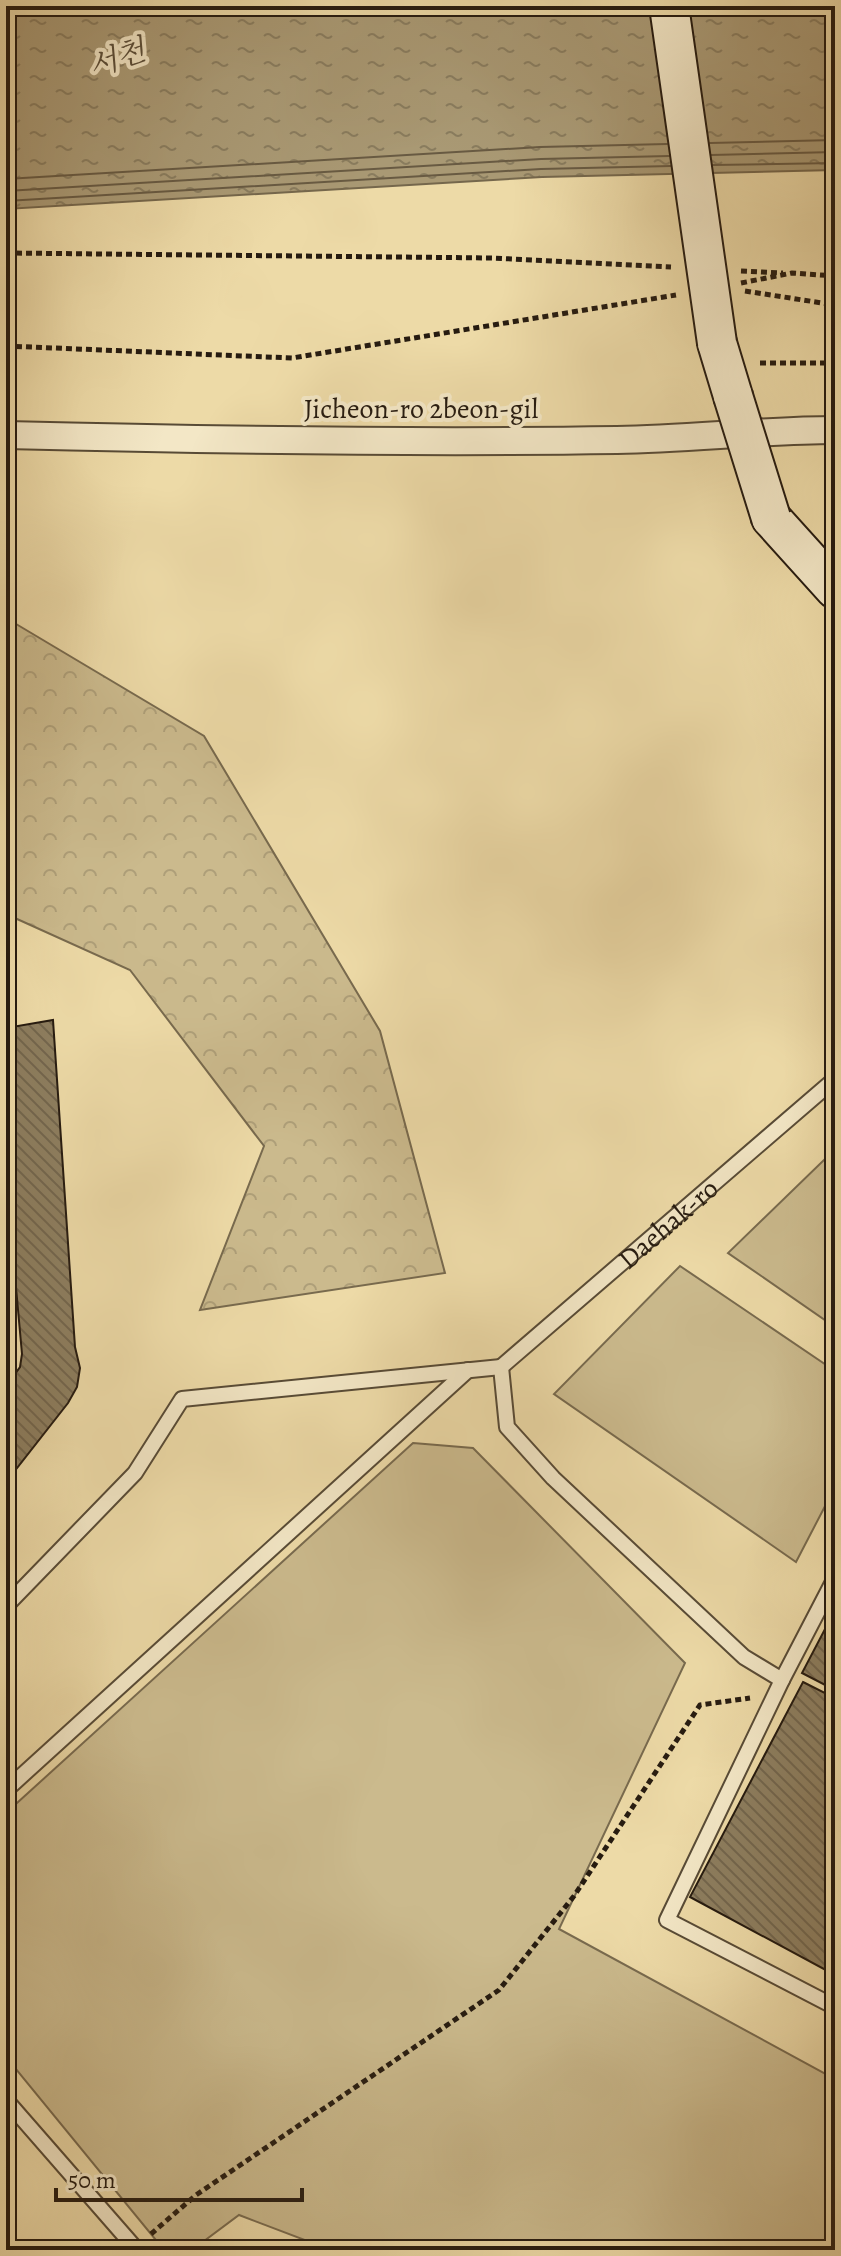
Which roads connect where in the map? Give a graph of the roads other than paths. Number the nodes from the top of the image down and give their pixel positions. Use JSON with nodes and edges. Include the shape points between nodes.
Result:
{"nodes":[{"id":1,"x":669,"y":6,"type":"edge"},
{"id":2,"x":835,"y":430,"type":"edge"},
{"id":3,"x":6,"y":435,"type":"edge"},
{"id":4,"x":835,"y":589,"type":"edge"},
{"id":5,"x":835,"y":1079,"type":"edge"},
{"id":6,"x":501,"y":1367,"type":"junction"},
{"id":7,"x":468,"y":1370,"type":"junction"},
{"id":8,"x":835,"y":1578,"type":"edge"},
{"id":9,"x":6,"y":1606,"type":"edge"},
{"id":10,"x":778,"y":1687,"type":"junction"},
{"id":11,"x":6,"y":1790,"type":"edge"},
{"id":12,"x":835,"y":2007,"type":"edge"},
{"id":13,"x":6,"y":2100,"type":"edge"},
{"id":14,"x":136,"y":2249,"type":"edge"}],
"edges":[{"from":1,"to":4,"type":"main road","bridge":true,"via":[[724,367],[771,518]]},
{"from":2,"to":3,"type":"street","name":"Jicheon-ro 2beon-gil","via":[[621,440]]},
{"from":5,"to":6,"type":"lane","name":"Daehak-ro"},
{"from":6,"to":7,"type":"lane"},
{"from":6,"to":10,"type":"lane","via":[[507,1427],[553,1478]]},
{"from":7,"to":9,"type":"lane","via":[[182,1399],[135,1473]]},
{"from":7,"to":11,"type":"lane"},
{"from":8,"to":10,"type":"lane"},
{"from":10,"to":12,"type":"lane","via":[[667,1920]]},
{"from":13,"to":14,"type":"lane"}]}
